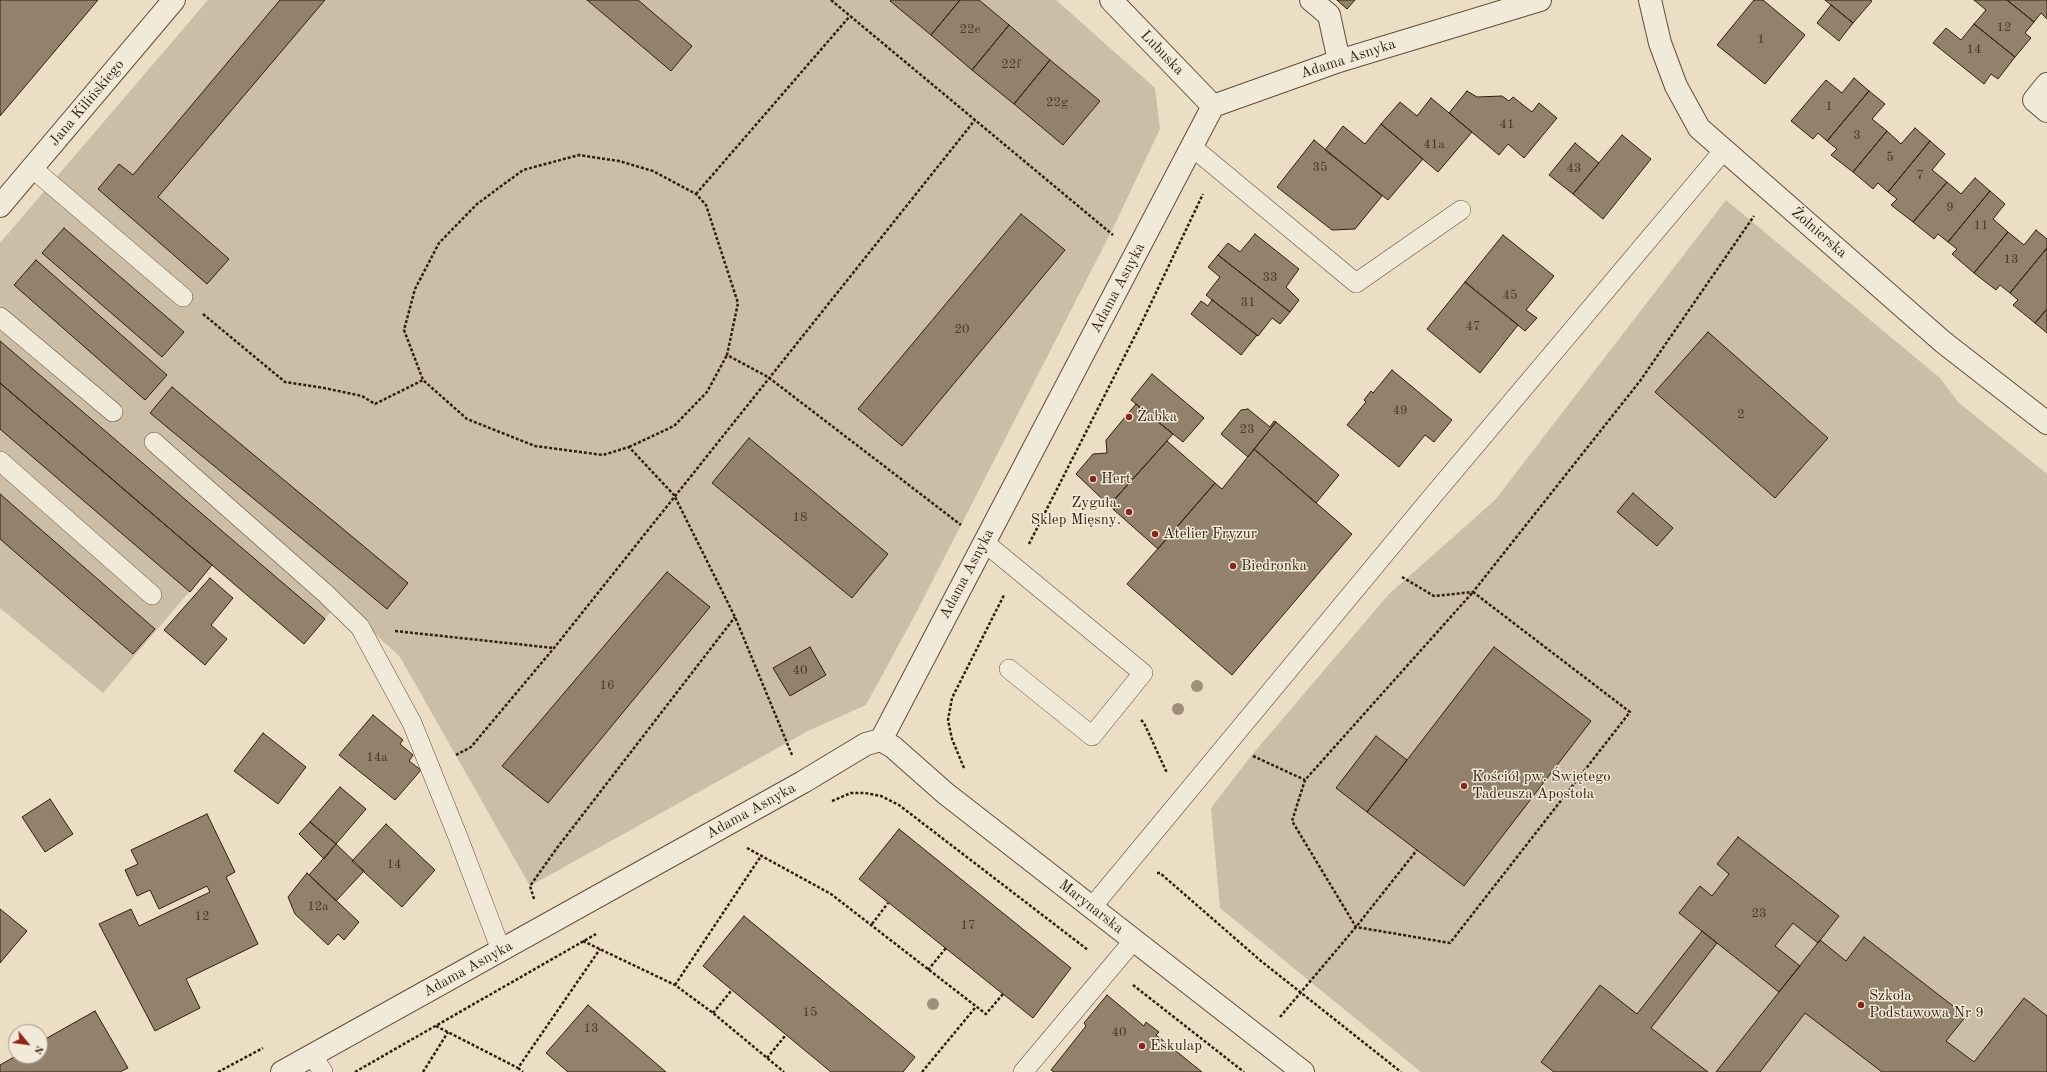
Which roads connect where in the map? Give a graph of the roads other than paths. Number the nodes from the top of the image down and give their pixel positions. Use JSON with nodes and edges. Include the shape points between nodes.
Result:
{"nodes":[{"id":1,"x":174,"y":0,"type":"edge"},
{"id":2,"x":1110,"y":0,"type":"edge"},
{"id":3,"x":1311,"y":0,"type":"edge"},
{"id":4,"x":1540,"y":0,"type":"edge"},
{"id":5,"x":1650,"y":0,"type":"edge"},
{"id":6,"x":1339,"y":61,"type":"junction"},
{"id":7,"x":2047,"y":84,"type":"edge"},
{"id":8,"x":1213,"y":106,"type":"junction"},
{"id":9,"x":2047,"y":111,"type":"edge"},
{"id":10,"x":1191,"y":146,"type":"junction"},
{"id":11,"x":1724,"y":150,"type":"junction"},
{"id":12,"x":32,"y":168,"type":"junction"},
{"id":13,"x":0,"y":206,"type":"edge"},
{"id":14,"x":1461,"y":210,"type":"dead end"},
{"id":15,"x":183,"y":297,"type":"road end"},
{"id":16,"x":0,"y":317,"type":"edge"},
{"id":17,"x":113,"y":412,"type":"dead end"},
{"id":18,"x":2047,"y":423,"type":"edge"},
{"id":19,"x":154,"y":442,"type":"dead end"},
{"id":20,"x":0,"y":461,"type":"edge"},
{"id":21,"x":984,"y":542,"type":"junction"},
{"id":22,"x":152,"y":594,"type":"dead end"},
{"id":23,"x":1009,"y":669,"type":"dead end"},
{"id":24,"x":881,"y":740,"type":"junction"},
{"id":25,"x":1092,"y":907,"type":"junction"},
{"id":26,"x":1134,"y":940,"type":"junction"},
{"id":27,"x":501,"y":950,"type":"junction"},
{"id":28,"x":317,"y":1064,"type":"edge"},
{"id":29,"x":282,"y":1072,"type":"edge"},
{"id":30,"x":1023,"y":1072,"type":"edge"},
{"id":31,"x":1303,"y":1072,"type":"edge"}],
"edges":[{"from":1,"to":12,"type":"street","name":"Jana Kilińskiego"},
{"from":2,"to":8,"type":"street","name":"Lubuska"},
{"from":3,"to":6,"type":"street","via":[[1329,15]]},
{"from":4,"to":6,"type":"street","name":"Adama Asnyka"},
{"from":5,"to":11,"type":"street","name":"Żołnierska","via":[[1660,43],[1676,86],[1699,128]]},
{"from":6,"to":8,"type":"street","name":"Adama Asnyka"},
{"from":7,"to":9,"type":"street","via":[[2034,100]]},
{"from":8,"to":10,"type":"street","name":"Adama Asnyka"},
{"from":10,"to":14,"type":"lane","via":[[1356,283]]},
{"from":10,"to":21,"type":"street","name":"Adama Asnyka"},
{"from":11,"to":18,"type":"street","name":"Żołnierska","via":[[1943,342]]},
{"from":11,"to":25,"type":"lane"},
{"from":12,"to":13,"type":"street","name":"Jana Kilińskiego"},
{"from":12,"to":15,"type":"lane"},
{"from":16,"to":17,"type":"lane"},
{"from":19,"to":27,"type":"lane","via":[[360,627],[412,723]]},
{"from":20,"to":22,"type":"lane"},
{"from":21,"to":23,"type":"lane","via":[[1143,673],[1092,736]]},
{"from":21,"to":24,"type":"street","name":"Adama Asnyka"},
{"from":24,"to":25,"type":"street","name":"Marynarska"},
{"from":24,"to":27,"type":"street","name":"Adama Asnyka","via":[[866,744],[803,782]]},
{"from":25,"to":26,"type":"street","name":"Marynarska"},
{"from":26,"to":30,"type":"lane"},
{"from":26,"to":31,"type":"street","name":"Marynarska"},
{"from":27,"to":28,"type":"street","name":"Adama Asnyka"},
{"from":28,"to":29,"type":"street","name":"Adama Asnyka"}]}
